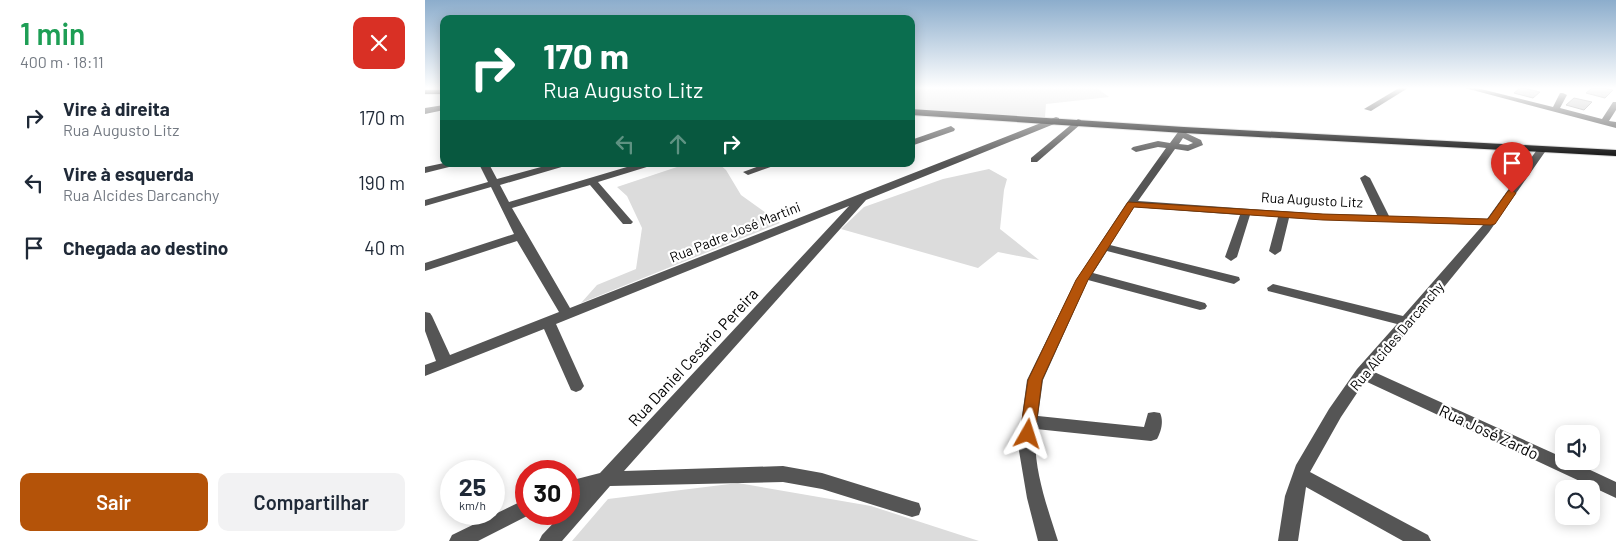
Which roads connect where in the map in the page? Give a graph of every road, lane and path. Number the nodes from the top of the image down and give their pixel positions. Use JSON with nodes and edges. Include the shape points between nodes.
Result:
{"nodes":[{"id":1,"x":933,"y":113,"type":"edge"},
{"id":2,"x":1577,"y":113,"type":"edge"},
{"id":3,"x":1610,"y":118,"type":"edge"},
{"id":4,"x":1055,"y":120,"type":"junction"},
{"id":5,"x":1078,"y":122,"type":"junction"},
{"id":6,"x":1616,"y":125,"type":"edge"},
{"id":7,"x":951,"y":129,"type":"dead end"},
{"id":8,"x":1179,"y":136,"type":"junction"},
{"id":9,"x":915,"y":141,"type":"edge"},
{"id":10,"x":1136,"y":148,"type":"dead end"},
{"id":11,"x":1542,"y":149,"type":"junction"},
{"id":12,"x":1616,"y":153,"type":"edge"},
{"id":13,"x":1034,"y":160,"type":"dead end"},
{"id":14,"x":440,"y":166,"type":"edge"},
{"id":15,"x":487,"y":167,"type":"edge"},
{"id":16,"x":552,"y":167,"type":"edge"},
{"id":17,"x":636,"y":167,"type":"edge"},
{"id":18,"x":764,"y":167,"type":"edge"},
{"id":19,"x":425,"y":170,"type":"edge"},
{"id":20,"x":748,"y":172,"type":"dead end"},
{"id":21,"x":1365,"y":178,"type":"dead end"},
{"id":22,"x":591,"y":180,"type":"junction"},
{"id":23,"x":496,"y":183,"type":"junction"},
{"id":24,"x":863,"y":198,"type":"junction"},
{"id":25,"x":425,"y":203,"type":"edge"},
{"id":26,"x":1131,"y":204,"type":"junction"},
{"id":27,"x":505,"y":207,"type":"junction"},
{"id":28,"x":1246,"y":212,"type":"junction"},
{"id":29,"x":1284,"y":214,"type":"junction"},
{"id":30,"x":1384,"y":219,"type":"junction"},
{"id":31,"x":627,"y":222,"type":"dead end"},
{"id":32,"x":1491,"y":222,"type":"junction"},
{"id":33,"x":521,"y":236,"type":"junction"},
{"id":34,"x":1103,"y":247,"type":"junction"},
{"id":35,"x":1275,"y":251,"type":"dead end"},
{"id":36,"x":1231,"y":257,"type":"dead end"},
{"id":37,"x":425,"y":267,"type":"edge"},
{"id":38,"x":1085,"y":275,"type":"junction"},
{"id":39,"x":1234,"y":280,"type":"dead end"},
{"id":40,"x":1273,"y":288,"type":"dead end"},
{"id":41,"x":1200,"y":306,"type":"dead end"},
{"id":42,"x":567,"y":315,"type":"junction"},
{"id":43,"x":425,"y":316,"type":"edge"},
{"id":44,"x":548,"y":322,"type":"junction"},
{"id":45,"x":1408,"y":322,"type":"junction"},
{"id":46,"x":443,"y":364,"type":"junction"},
{"id":47,"x":425,"y":371,"type":"edge"},
{"id":48,"x":1362,"y":373,"type":"junction"},
{"id":49,"x":576,"y":386,"type":"dead end"},
{"id":50,"x":1154,"y":418,"type":"dead end"},
{"id":51,"x":1029,"y":422,"type":"junction"},
{"id":52,"x":1301,"y":475,"type":"junction"},
{"id":53,"x":605,"y":479,"type":"junction"},
{"id":54,"x":580,"y":486,"type":"edge"},
{"id":55,"x":1616,"y":490,"type":"edge"},
{"id":56,"x":912,"y":509,"type":"dead end"},
{"id":57,"x":515,"y":513,"type":"edge"},
{"id":58,"x":459,"y":541,"type":"edge"},
{"id":59,"x":549,"y":541,"type":"edge"},
{"id":60,"x":1048,"y":541,"type":"edge"},
{"id":61,"x":1288,"y":541,"type":"edge"},
{"id":62,"x":1421,"y":541,"type":"edge"}],
"edges":[{"from":1,"to":4,"type":"main road"},
{"from":2,"to":3,"type":"street"},
{"from":3,"to":6,"type":"street"},
{"from":4,"to":5,"type":"main road"},
{"from":4,"to":24,"type":"street","name":"Rua Padre José Martini"},
{"from":5,"to":8,"type":"main road"},
{"from":5,"to":13,"type":"street"},
{"from":7,"to":9,"type":"street"},
{"from":8,"to":10,"type":"street"},
{"from":8,"to":11,"type":"main road"},
{"from":8,"to":26,"type":"street"},
{"from":11,"to":12,"type":"main road"},
{"from":11,"to":32,"type":"street","name":"Rua Alcides Darcanchy"},
{"from":14,"to":19,"type":"street"},
{"from":15,"to":23,"type":"street"},
{"from":16,"to":23,"type":"street"},
{"from":17,"to":22,"type":"street"},
{"from":18,"to":20,"type":"street"},
{"from":21,"to":30,"type":"street"},
{"from":22,"to":27,"type":"street"},
{"from":22,"to":31,"type":"street"},
{"from":23,"to":25,"type":"street"},
{"from":23,"to":27,"type":"street"},
{"from":24,"to":42,"type":"street","name":"Rua Padre José Martini"},
{"from":24,"to":53,"type":"street","name":"Rua Daniel Cesário Pereira"},
{"from":26,"to":28,"type":"street","name":"Rua Augusto Litz"},
{"from":26,"to":34,"type":"street"},
{"from":27,"to":33,"type":"street"},
{"from":28,"to":29,"type":"street","name":"Rua Augusto Litz"},
{"from":28,"to":36,"type":"street"},
{"from":29,"to":30,"type":"street","name":"Rua Augusto Litz"},
{"from":29,"to":35,"type":"street"},
{"from":30,"to":32,"type":"street","name":"Rua Augusto Litz"},
{"from":32,"to":45,"type":"street","name":"Rua Alcides Darcanchy"},
{"from":33,"to":37,"type":"street"},
{"from":33,"to":42,"type":"street"},
{"from":34,"to":38,"type":"street"},
{"from":34,"to":39,"type":"street"},
{"from":38,"to":41,"type":"street"},
{"from":38,"to":51,"type":"street","via":[[1035,380]]},
{"from":40,"to":45,"type":"street"},
{"from":42,"to":44,"type":"street","name":"Rua Padre José Martini"},
{"from":43,"to":46,"type":"street","via":[[442,353]]},
{"from":44,"to":46,"type":"street","name":"Rua Padre José Martini"},
{"from":44,"to":49,"type":"street"},
{"from":45,"to":48,"type":"street","name":"Rua Alcides Darcanchy"},
{"from":46,"to":47,"type":"street","name":"Rua Padre José Martini"},
{"from":48,"to":52,"type":"street","name":"Rua Alcides Darcanchy","via":[[1335,413]]},
{"from":48,"to":55,"type":"street","name":"Rua José Zardo"},
{"from":50,"to":51,"type":"street","via":[[1151,434]]},
{"from":51,"to":60,"type":"street","via":[[1027,444]]},
{"from":52,"to":61,"type":"street","name":"Rua Alcides Darcanchy","via":[[1294,496]]},
{"from":52,"to":62,"type":"street"},
{"from":53,"to":54,"type":"street"},
{"from":53,"to":56,"type":"street","via":[[783,474],[822,481]]},
{"from":53,"to":59,"type":"street","name":"Rua Daniel Cesário Pereira"},
{"from":57,"to":58,"type":"street"}]}
